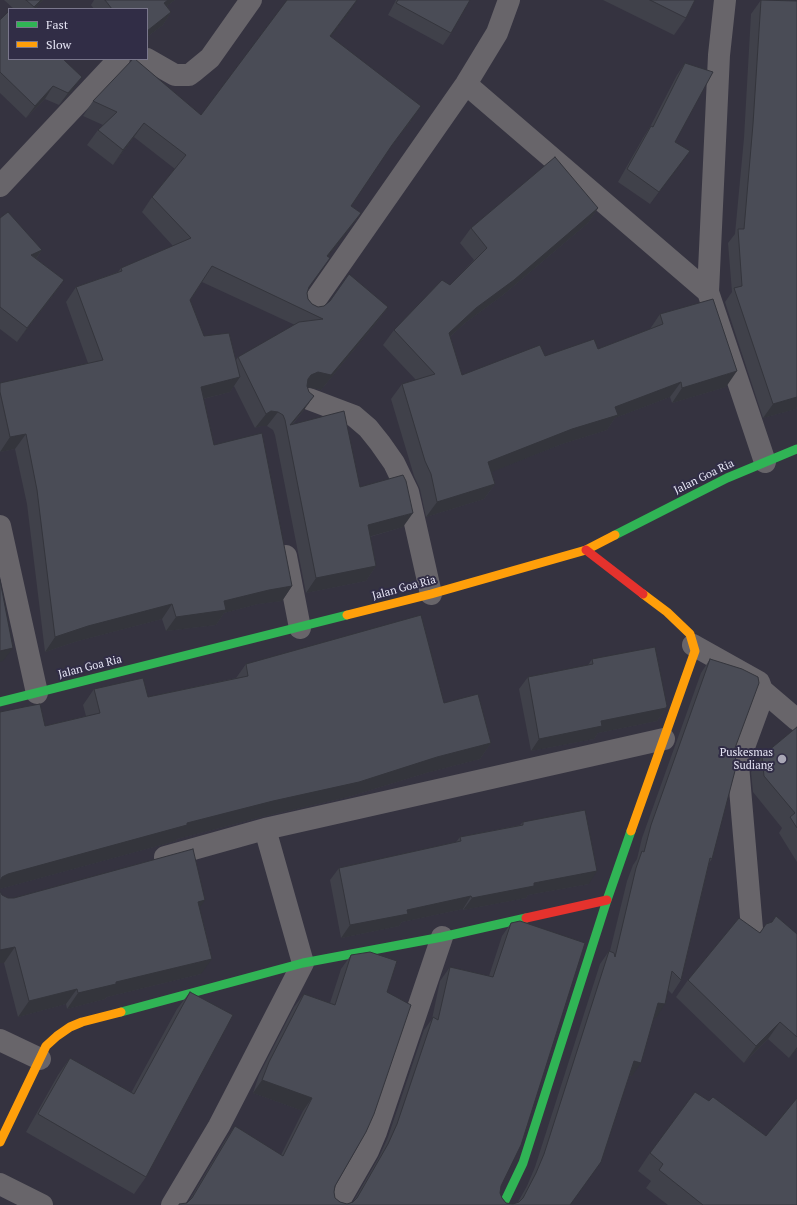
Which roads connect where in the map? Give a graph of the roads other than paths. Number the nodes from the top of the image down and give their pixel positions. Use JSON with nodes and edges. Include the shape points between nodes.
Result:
{"nodes":[{"id":1,"x":251,"y":0,"type":"edge"},
{"id":2,"x":509,"y":0,"type":"edge"},
{"id":3,"x":725,"y":0,"type":"edge"},
{"id":4,"x":118,"y":60,"type":"edge"},
{"id":5,"x":148,"y":60,"type":"edge"},
{"id":6,"x":466,"y":84,"type":"junction"},
{"id":7,"x":0,"y":186,"type":"edge"},
{"id":8,"x":708,"y":292,"type":"junction"},
{"id":9,"x":309,"y":309,"type":"edge"},
{"id":10,"x":309,"y":399,"type":"edge"},
{"id":11,"x":797,"y":449,"type":"edge"},
{"id":12,"x":765,"y":462,"type":"junction"},
{"id":13,"x":0,"y":526,"type":"edge"},
{"id":14,"x":282,"y":537,"type":"edge"},
{"id":15,"x":586,"y":550,"type":"junction"},
{"id":16,"x":431,"y":594,"type":"junction"},
{"id":17,"x":300,"y":628,"type":"junction"},
{"id":18,"x":693,"y":645,"type":"junction"},
{"id":19,"x":762,"y":690,"type":"junction"},
{"id":20,"x":37,"y":693,"type":"junction"},
{"id":21,"x":0,"y":702,"type":"edge"},
{"id":22,"x":797,"y":720,"type":"edge"},
{"id":23,"x":664,"y":739,"type":"junction"},
{"id":24,"x":265,"y":829,"type":"junction"},
{"id":25,"x":144,"y":863,"type":"edge"},
{"id":26,"x":607,"y":900,"type":"junction"},
{"id":27,"x":752,"y":928,"type":"edge"},
{"id":28,"x":442,"y":937,"type":"junction"},
{"id":29,"x":303,"y":963,"type":"junction"},
{"id":30,"x":0,"y":1040,"type":"edge"},
{"id":31,"x":40,"y":1059,"type":"junction"},
{"id":32,"x":0,"y":1142,"type":"edge"},
{"id":33,"x":0,"y":1184,"type":"edge"},
{"id":34,"x":42,"y":1205,"type":"edge"},
{"id":35,"x":172,"y":1205,"type":"edge"},
{"id":36,"x":337,"y":1205,"type":"edge"},
{"id":37,"x":503,"y":1205,"type":"edge"}],
"edges":[{"from":1,"to":5,"type":"street","via":[[210,58],[193,72],[175,74]]},
{"from":2,"to":6,"type":"street","via":[[497,33]]},
{"from":3,"to":8,"type":"street"},
{"from":4,"to":7,"type":"street"},
{"from":6,"to":8,"type":"street"},
{"from":6,"to":9,"type":"street"},
{"from":8,"to":12,"type":"street"},
{"from":10,"to":16,"type":"street","via":[[354,416],[372,433],[394,462],[408,492]]},
{"from":11,"to":12,"type":"street","name":"Jalan Goa Ria"},
{"from":12,"to":15,"type":"street","name":"Jalan Goa Ria","via":[[727,478]]},
{"from":13,"to":20,"type":"street"},
{"from":14,"to":17,"type":"street"},
{"from":15,"to":16,"type":"street","name":"Jalan Goa Ria"},
{"from":15,"to":18,"type":"street","via":[[667,612],[690,634]]},
{"from":16,"to":17,"type":"street","name":"Jalan Goa Ria"},
{"from":17,"to":20,"type":"street","name":"Jalan Goa Ria"},
{"from":18,"to":19,"type":"street","via":[[759,682]]},
{"from":18,"to":23,"type":"street","via":[[695,651]]},
{"from":19,"to":22,"type":"street"},
{"from":19,"to":27,"type":"street","via":[[762,698],[738,765]]},
{"from":20,"to":21,"type":"street","name":"Jalan Goa Ria"},
{"from":23,"to":24,"type":"street"},
{"from":23,"to":26,"type":"street"},
{"from":24,"to":25,"type":"street"},
{"from":24,"to":29,"type":"street"},
{"from":26,"to":28,"type":"street"},
{"from":26,"to":37,"type":"street","via":[[523,1163]]},
{"from":28,"to":29,"type":"street"},
{"from":28,"to":36,"type":"street","via":[[376,1132]]},
{"from":29,"to":31,"type":"street","via":[[82,1022],[57,1036],[46,1046]]},
{"from":29,"to":35,"type":"street","via":[[219,1126]]},
{"from":30,"to":31,"type":"street"},
{"from":31,"to":32,"type":"street"},
{"from":33,"to":34,"type":"street"}]}
